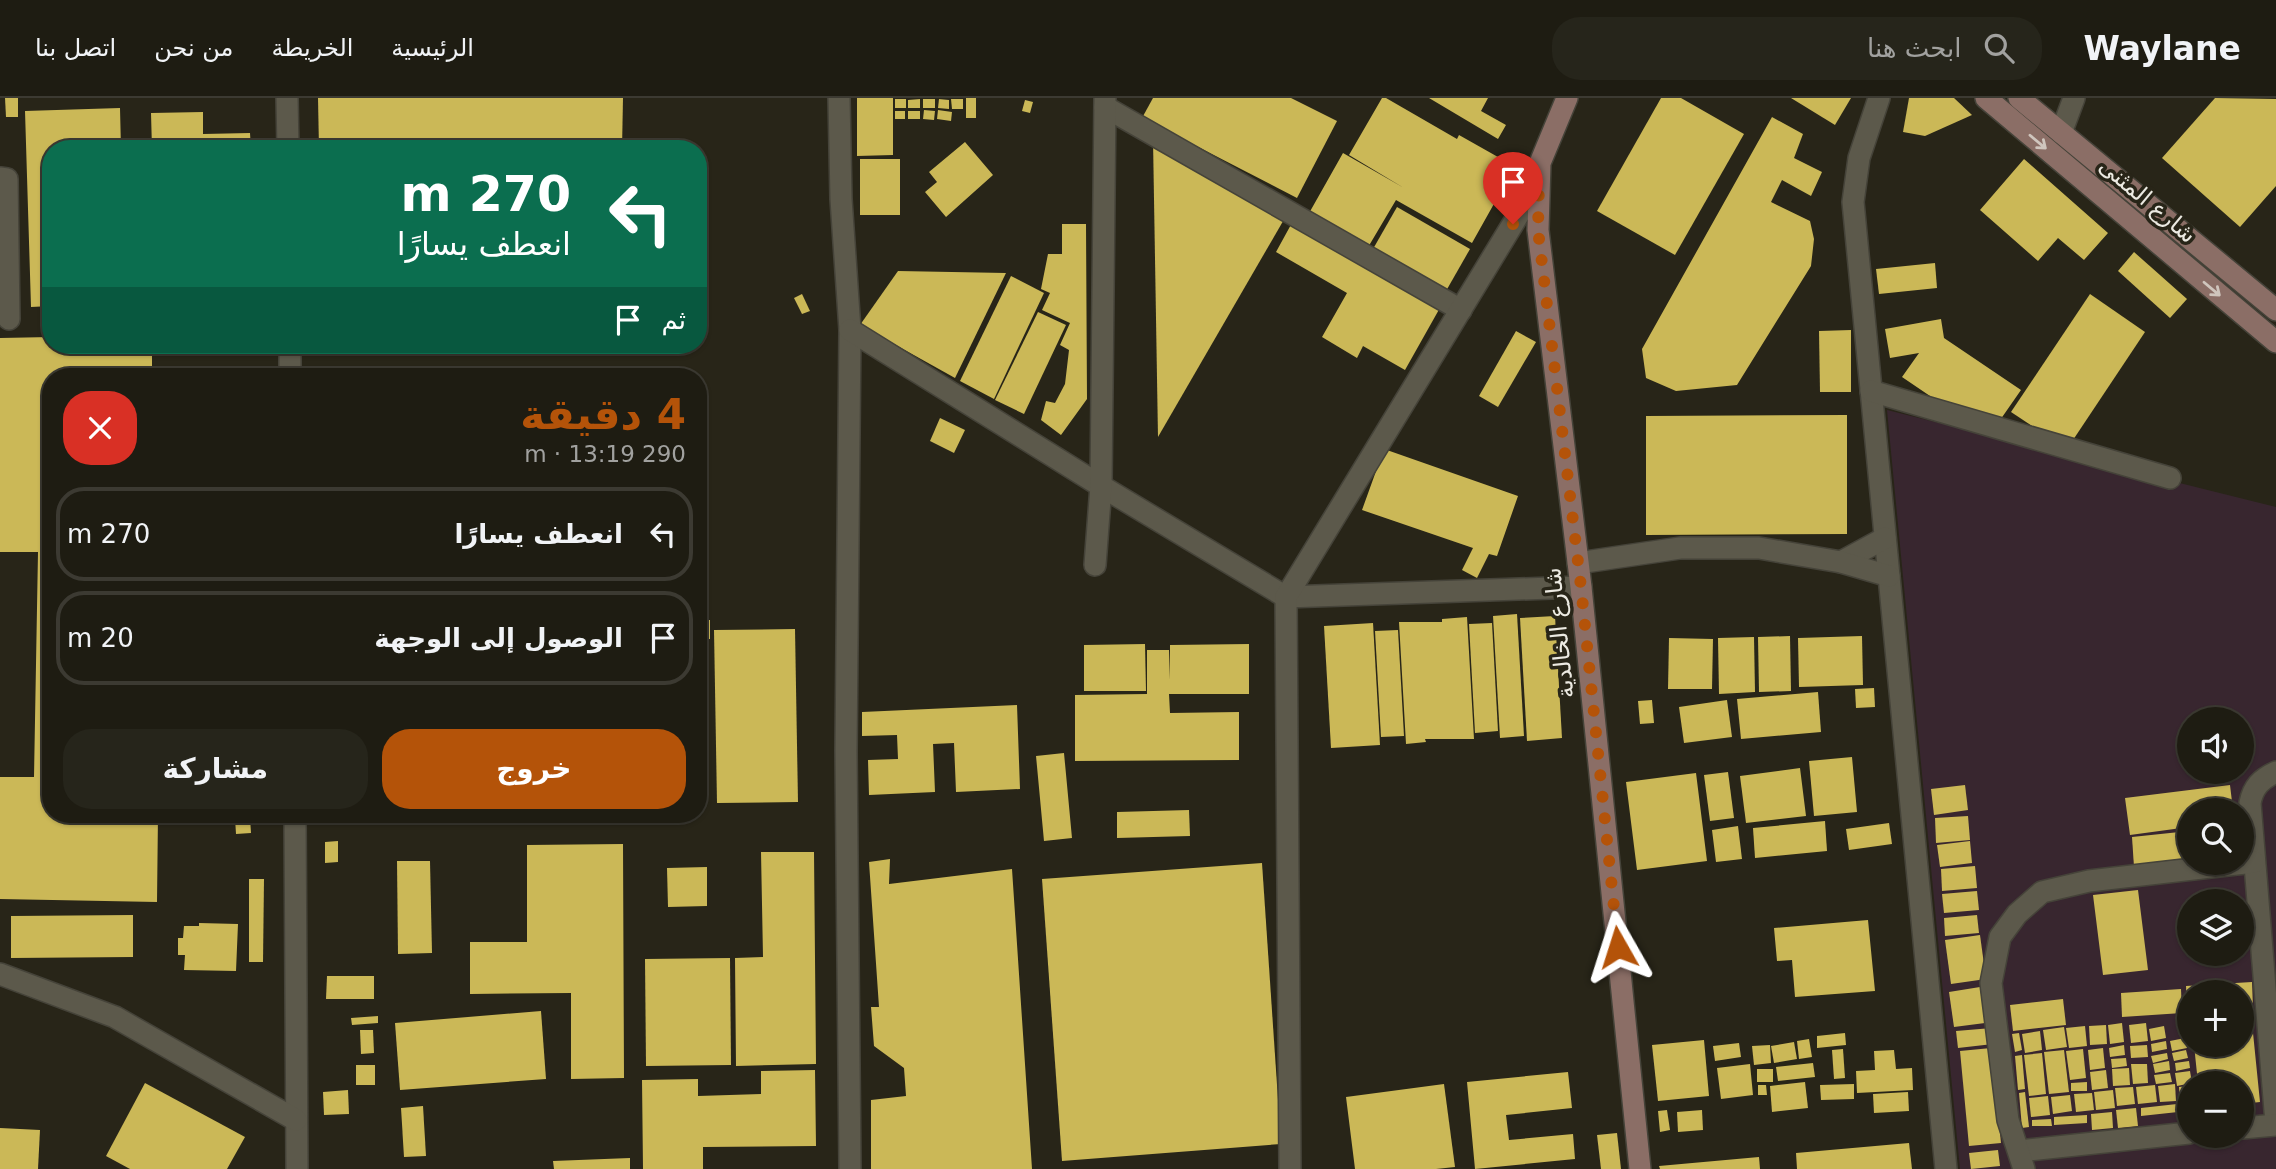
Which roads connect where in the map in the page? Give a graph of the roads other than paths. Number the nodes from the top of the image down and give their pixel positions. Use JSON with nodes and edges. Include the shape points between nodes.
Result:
{"nodes":[{"id":1,"x":288,"y":98,"type":"edge"},
{"id":2,"x":839,"y":98,"type":"edge"},
{"id":3,"x":1567,"y":98,"type":"edge"},
{"id":4,"x":1879,"y":98,"type":"edge"},
{"id":5,"x":1986,"y":98,"type":"edge"},
{"id":6,"x":2020,"y":98,"type":"edge"},
{"id":7,"x":2074,"y":98,"type":"edge"},
{"id":8,"x":1105,"y":103,"type":"edge"},
{"id":9,"x":2061,"y":133,"type":"junction"},
{"id":10,"x":288,"y":140,"type":"edge"},
{"id":11,"x":0,"y":178,"type":"edge"},
{"id":12,"x":1539,"y":181,"type":"junction"},
{"id":13,"x":1461,"y":310,"type":"junction"},
{"id":14,"x":2276,"y":310,"type":"edge"},
{"id":15,"x":9,"y":319,"type":"dead end"},
{"id":16,"x":850,"y":330,"type":"junction"},
{"id":17,"x":2276,"y":342,"type":"edge"},
{"id":18,"x":1871,"y":391,"type":"junction"},
{"id":19,"x":2170,"y":478,"type":"dead end"},
{"id":20,"x":1101,"y":486,"type":"junction"},
{"id":21,"x":1885,"y":538,"type":"junction"},
{"id":22,"x":1841,"y":562,"type":"junction"},
{"id":23,"x":1578,"y":563,"type":"junction"},
{"id":24,"x":1095,"y":565,"type":"dead end"},
{"id":25,"x":1889,"y":576,"type":"junction"},
{"id":26,"x":1581,"y":587,"type":"junction"},
{"id":27,"x":1286,"y":597,"type":"junction"},
{"id":28,"x":2276,"y":772,"type":"edge"},
{"id":29,"x":2251,"y":798,"type":"edge"},
{"id":30,"x":295,"y":823,"type":"edge"},
{"id":31,"x":2254,"y":862,"type":"edge"},
{"id":32,"x":2177,"y":871,"type":"edge"},
{"id":33,"x":0,"y":974,"type":"edge"},
{"id":34,"x":296,"y":1121,"type":"junction"},
{"id":35,"x":2276,"y":1124,"type":"edge"},
{"id":36,"x":2254,"y":1127,"type":"edge"},
{"id":37,"x":2177,"y":1135,"type":"edge"},
{"id":38,"x":2022,"y":1160,"type":"edge"},
{"id":39,"x":297,"y":1169,"type":"edge"},
{"id":40,"x":850,"y":1169,"type":"edge"},
{"id":41,"x":1290,"y":1169,"type":"edge"},
{"id":42,"x":1640,"y":1169,"type":"edge"},
{"id":43,"x":1946,"y":1169,"type":"edge"}],
"edges":[{"from":1,"to":10,"type":"street"},
{"from":2,"to":16,"type":"street"},
{"from":3,"to":12,"type":"street","name":"شارع الخالدية","via":[[1540,163]]},
{"from":4,"to":18,"type":"street","via":[[1859,158],[1853,202]]},
{"from":5,"to":17,"type":"street","name":"شارع المثنى","one_way":true},
{"from":6,"to":9,"type":"street","name":"شارع المثنى"},
{"from":7,"to":9,"type":"street"},
{"from":8,"to":13,"type":"street"},
{"from":8,"to":20,"type":"street"},
{"from":9,"to":14,"type":"street","name":"شارع المثنى"},
{"from":11,"to":15,"type":"street","via":[[7,178]]},
{"from":12,"to":13,"type":"street"},
{"from":12,"to":23,"type":"street","name":"شارع الخالدية","via":[[1538,230]]},
{"from":13,"to":27,"type":"street"},
{"from":16,"to":20,"type":"street"},
{"from":16,"to":40,"type":"street","via":[[846,751]]},
{"from":18,"to":19,"type":"street"},
{"from":18,"to":21,"type":"street"},
{"from":20,"to":24,"type":"street"},
{"from":20,"to":27,"type":"street"},
{"from":21,"to":22,"type":"street"},
{"from":21,"to":25,"type":"street"},
{"from":22,"to":23,"type":"street","via":[[1759,548],[1681,548]]},
{"from":22,"to":25,"type":"street"},
{"from":23,"to":26,"type":"street","name":"شارع الخالدية"},
{"from":25,"to":43,"type":"street"},
{"from":26,"to":27,"type":"street"},
{"from":26,"to":42,"type":"street","name":"شارع الخالدية"},
{"from":27,"to":41,"type":"street"},
{"from":28,"to":29,"type":"street","via":[[2253,790]]},
{"from":30,"to":34,"type":"street"},
{"from":31,"to":35,"type":"street"},
{"from":32,"to":38,"type":"street","via":[[2089,881],[2042,892],[2000,937],[1991,983],[2008,1120]]},
{"from":33,"to":34,"type":"street","via":[[115,1017]]},
{"from":34,"to":39,"type":"street"},
{"from":35,"to":36,"type":"street"},
{"from":37,"to":38,"type":"street"}]}
